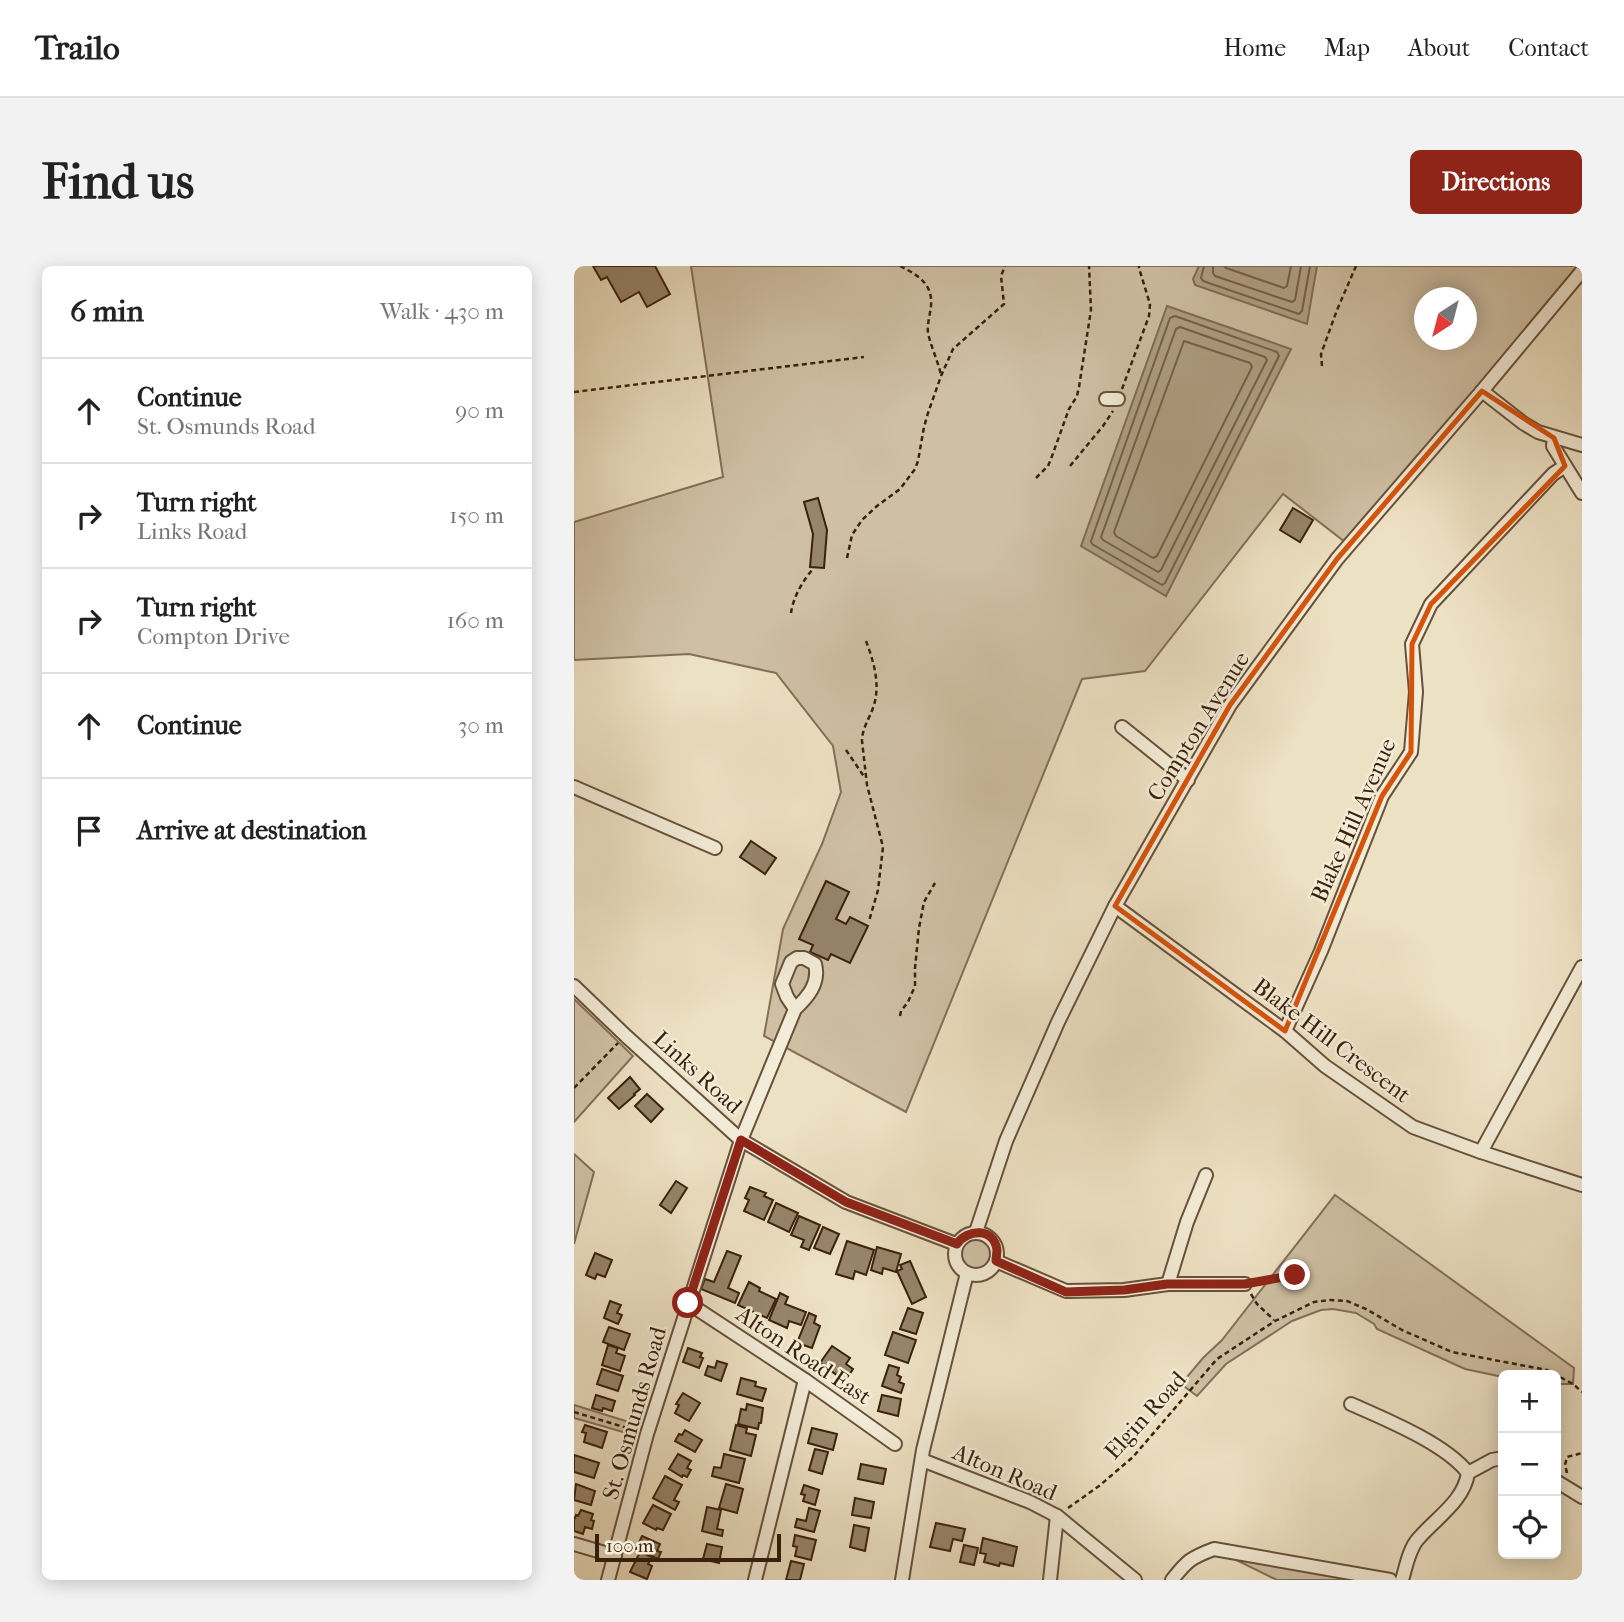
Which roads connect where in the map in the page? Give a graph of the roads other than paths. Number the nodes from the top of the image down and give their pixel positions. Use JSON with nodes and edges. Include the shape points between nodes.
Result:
{"nodes":[{"id":1,"x":1582,"y":271,"type":"edge"},
{"id":2,"x":1482,"y":391,"type":"junction"},
{"id":3,"x":1554,"y":438,"type":"junction"},
{"id":4,"x":1582,"y":445,"type":"edge"},
{"id":5,"x":1565,"y":466,"type":"junction"},
{"id":6,"x":1582,"y":493,"type":"edge"},
{"id":7,"x":1122,"y":727,"type":"dead end"},
{"id":8,"x":1188,"y":780,"type":"junction"},
{"id":9,"x":574,"y":787,"type":"edge"},
{"id":10,"x":715,"y":848,"type":"dead end"},
{"id":11,"x":1115,"y":906,"type":"junction"},
{"id":12,"x":1582,"y":967,"type":"edge"},
{"id":13,"x":574,"y":986,"type":"edge"},
{"id":14,"x":794,"y":1009,"type":"dead end"},
{"id":15,"x":1285,"y":1031,"type":"junction"},
{"id":16,"x":741,"y":1140,"type":"junction"},
{"id":17,"x":1481,"y":1152,"type":"junction"},
{"id":18,"x":1206,"y":1175,"type":"dead end"},
{"id":19,"x":1582,"y":1185,"type":"edge"},
{"id":20,"x":976,"y":1232,"type":"junction"},
{"id":21,"x":957,"y":1244,"type":"junction"},
{"id":22,"x":996,"y":1261,"type":"junction"},
{"id":23,"x":967,"y":1273,"type":"junction"},
{"id":24,"x":1167,"y":1284,"type":"junction"},
{"id":25,"x":1245,"y":1284,"type":"road end"},
{"id":26,"x":688,"y":1303,"type":"junction"},
{"id":27,"x":805,"y":1380,"type":"junction"},
{"id":28,"x":1351,"y":1404,"type":"dead end"},
{"id":29,"x":895,"y":1444,"type":"dead end"},
{"id":30,"x":1498,"y":1459,"type":"edge"},
{"id":31,"x":922,"y":1460,"type":"junction"},
{"id":32,"x":1468,"y":1473,"type":"junction"},
{"id":33,"x":1561,"y":1484,"type":"edge"},
{"id":34,"x":1576,"y":1494,"type":"edge"},
{"id":35,"x":1056,"y":1517,"type":"junction"},
{"id":36,"x":574,"y":1544,"type":"edge"},
{"id":37,"x":615,"y":1556,"type":"junction"},
{"id":38,"x":608,"y":1580,"type":"edge"},
{"id":39,"x":755,"y":1580,"type":"edge"},
{"id":40,"x":902,"y":1580,"type":"edge"},
{"id":41,"x":1050,"y":1580,"type":"edge"},
{"id":42,"x":1135,"y":1580,"type":"edge"},
{"id":43,"x":1171,"y":1580,"type":"edge"},
{"id":44,"x":1390,"y":1580,"type":"edge"},
{"id":45,"x":1402,"y":1580,"type":"edge"}],
"edges":[{"from":1,"to":2,"type":"street","name":"Compton Avenue"},
{"from":2,"to":3,"type":"street","via":[[1523,423]]},
{"from":2,"to":8,"type":"street","name":"Compton Avenue","via":[[1337,559],[1230,705]]},
{"from":3,"to":4,"type":"street"},
{"from":3,"to":5,"type":"street","via":[[1553,446]]},
{"from":5,"to":6,"type":"street"},
{"from":5,"to":15,"type":"street","name":"Blake Hill Avenue","via":[[1431,604],[1412,644],[1416,692],[1411,752],[1382,796]]},
{"from":7,"to":8,"type":"street"},
{"from":8,"to":11,"type":"street","name":"Compton Avenue"},
{"from":9,"to":10,"type":"street"},
{"from":11,"to":15,"type":"street","name":"Blake Hill Crescent"},
{"from":11,"to":20,"type":"street","name":"Compton Avenue","via":[[1006,1141]]},
{"from":12,"to":17,"type":"street"},
{"from":13,"to":16,"type":"street","name":"Links Road"},
{"from":14,"to":16,"type":"street","name":"St. Osmunds Road"},
{"from":15,"to":17,"type":"street","name":"Blake Hill Crescent","via":[[1325,1066],[1413,1127]]},
{"from":16,"to":21,"type":"street","name":"Links Road","via":[[846,1202]]},
{"from":16,"to":26,"type":"street","name":"St. Osmunds Road"},
{"from":17,"to":19,"type":"street","name":"Blake Hill Crescent"},
{"from":18,"to":24,"type":"street"},
{"from":20,"to":21,"type":"street","via":[[966,1234]]},
{"from":20,"to":22,"type":"street","via":[[995,1243]]},
{"from":21,"to":23,"type":"street","via":[[957,1264]]},
{"from":22,"to":23,"type":"street","via":[[986,1273]]},
{"from":22,"to":24,"type":"street","via":[[1066,1292]]},
{"from":23,"to":31,"type":"street"},
{"from":24,"to":25,"type":"street"},
{"from":26,"to":27,"type":"street","name":"Alton Road East"},
{"from":26,"to":37,"type":"street","name":"St. Osmunds Road"},
{"from":27,"to":29,"type":"street","name":"Alton Road East"},
{"from":27,"to":39,"type":"street"},
{"from":28,"to":32,"type":"street","via":[[1446,1452]]},
{"from":30,"to":32,"type":"street"},
{"from":31,"to":35,"type":"street","name":"Alton Road","via":[[1030,1502]]},
{"from":31,"to":40,"type":"street"},
{"from":32,"to":45,"type":"street","via":[[1447,1510],[1416,1540]]},
{"from":33,"to":34,"type":"street"},
{"from":35,"to":41,"type":"street"},
{"from":35,"to":42,"type":"street","name":"Alton Road"},
{"from":36,"to":37,"type":"street"},
{"from":37,"to":38,"type":"street","name":"St. Osmunds Road"},
{"from":43,"to":44,"type":"street","via":[[1187,1562],[1214,1549]]}]}
